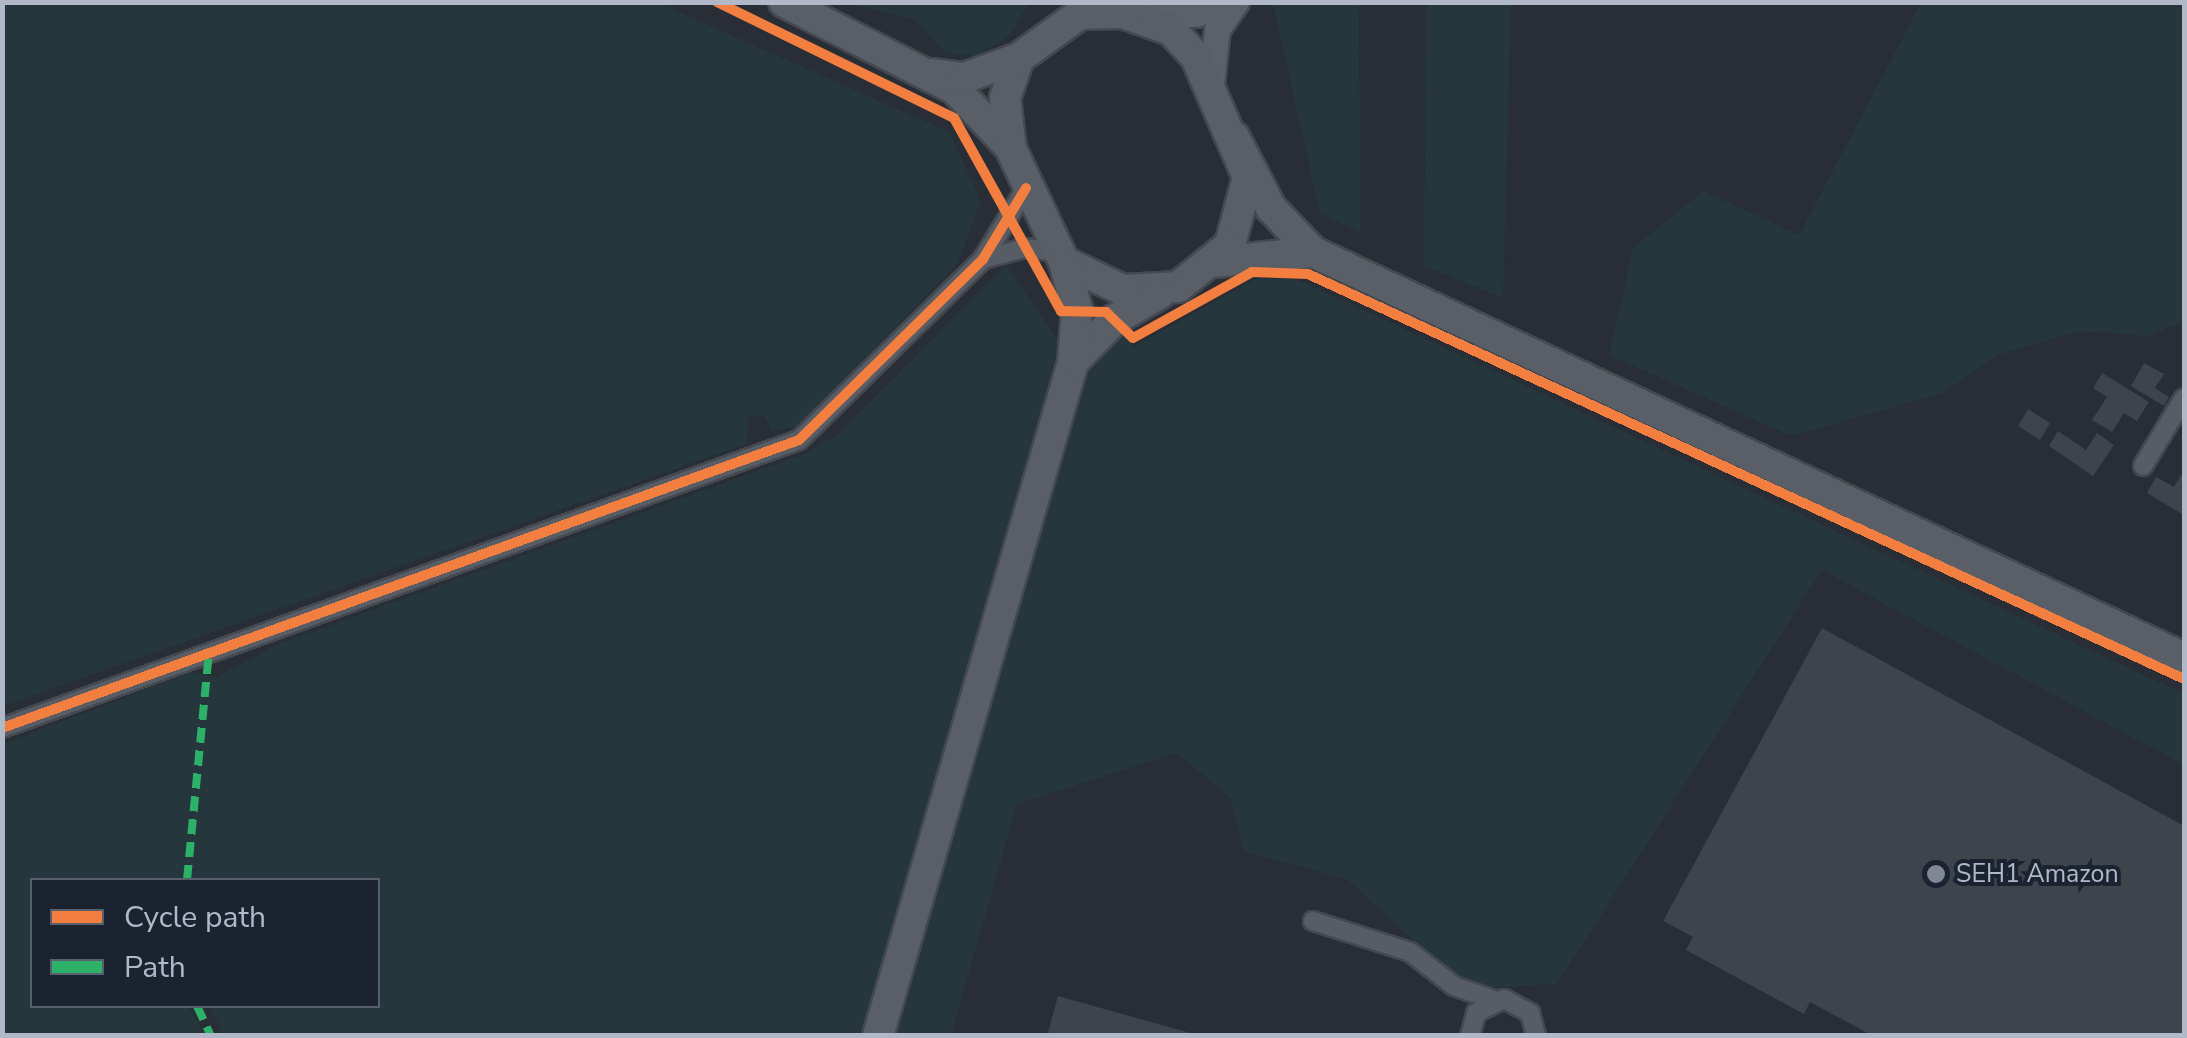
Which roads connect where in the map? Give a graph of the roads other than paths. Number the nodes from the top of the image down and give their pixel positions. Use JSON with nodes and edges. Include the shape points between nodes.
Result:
{"nodes":[{"id":1,"x":784,"y":2,"type":"edge"},
{"id":2,"x":1044,"y":2,"type":"edge"},
{"id":3,"x":1220,"y":2,"type":"edge"},
{"id":4,"x":1236,"y":2,"type":"edge"},
{"id":5,"x":1120,"y":10,"type":"edge"},
{"id":6,"x":1025,"y":52,"type":"junction"},
{"id":7,"x":918,"y":72,"type":"junction"},
{"id":8,"x":1211,"y":84,"type":"junction"},
{"id":9,"x":1234,"y":137,"type":"junction"},
{"id":10,"x":1022,"y":178,"type":"junction"},
{"id":11,"x":1313,"y":252,"type":"junction"},
{"id":12,"x":1060,"y":257,"type":"junction"},
{"id":13,"x":983,"y":259,"type":"junction"},
{"id":14,"x":1216,"y":262,"type":"junction"},
{"id":15,"x":1178,"y":286,"type":"junction"},
{"id":16,"x":1072,"y":362,"type":"junction"},
{"id":17,"x":2184,"y":398,"type":"edge"},
{"id":18,"x":2143,"y":466,"type":"dead end"},
{"id":19,"x":2184,"y":658,"type":"edge"},
{"id":20,"x":2,"y":728,"type":"edge"},
{"id":21,"x":1313,"y":921,"type":"dead end"},
{"id":22,"x":1454,"y":986,"type":"junction"},
{"id":23,"x":1494,"y":1000,"type":"junction"},
{"id":24,"x":1537,"y":1031,"type":"edge"},
{"id":25,"x":1470,"y":1035,"type":"edge"},
{"id":26,"x":878,"y":1036,"type":"edge"}],
"edges":[{"from":1,"to":7,"type":"main road"},
{"from":2,"to":6,"type":"main road"},
{"from":3,"to":5,"type":"main road","via":[[1196,14]]},
{"from":4,"to":8,"type":"main road","via":[[1217,29]]},
{"from":5,"to":6,"type":"main road","via":[[1080,14]]},
{"from":5,"to":8,"type":"main road","via":[[1171,30]]},
{"from":6,"to":7,"type":"main road","via":[[964,78]]},
{"from":6,"to":10,"type":"main road","via":[[1005,98]]},
{"from":7,"to":10,"type":"main road","via":[[1001,128]]},
{"from":8,"to":9,"type":"main road"},
{"from":9,"to":11,"type":"main road","via":[[1271,208]]},
{"from":9,"to":14,"type":"main road","via":[[1248,177],[1243,212]]},
{"from":10,"to":12,"type":"main road"},
{"from":10,"to":13,"type":"street"},
{"from":11,"to":14,"type":"main road"},
{"from":11,"to":19,"type":"main road"},
{"from":12,"to":13,"type":"street","via":[[1025,248]]},
{"from":12,"to":15,"type":"main road","via":[[1122,290]]},
{"from":12,"to":16,"type":"main road","via":[[1078,309]]},
{"from":13,"to":20,"type":"street","via":[[799,440]]},
{"from":14,"to":15,"type":"main road"},
{"from":15,"to":16,"type":"main road","via":[[1124,312]]},
{"from":16,"to":26,"type":"main road"},
{"from":17,"to":18,"type":"street"},
{"from":21,"to":22,"type":"street","via":[[1410,952]]},
{"from":22,"to":23,"type":"street"},
{"from":22,"to":25,"type":"street"},
{"from":23,"to":24,"type":"street","via":[[1523,1006]]},
{"from":23,"to":25,"type":"street","via":[[1476,1013]]}]}
